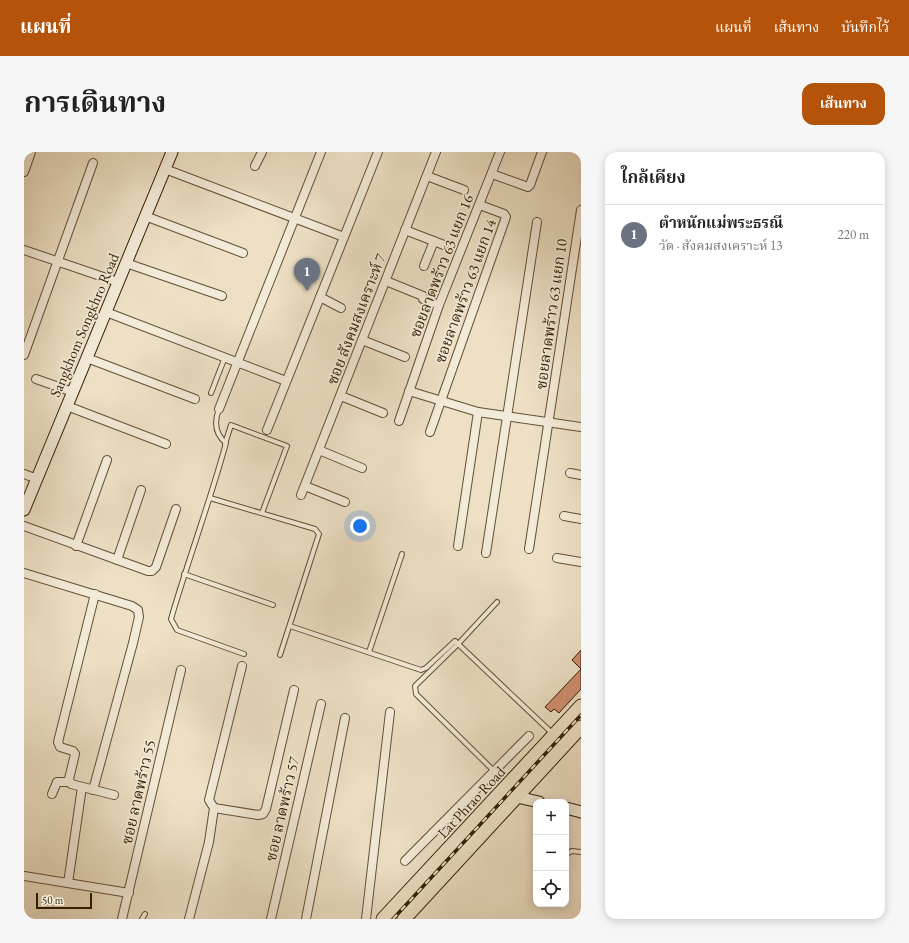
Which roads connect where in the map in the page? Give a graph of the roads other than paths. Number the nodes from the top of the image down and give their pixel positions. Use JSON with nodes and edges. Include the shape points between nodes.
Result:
{"nodes":[{"id":1,"x":31,"y":152,"type":"edge"},
{"id":2,"x":172,"y":152,"type":"edge"},
{"id":3,"x":262,"y":152,"type":"edge"},
{"id":4,"x":321,"y":152,"type":"edge"},
{"id":5,"x":378,"y":152,"type":"edge"},
{"id":6,"x":436,"y":152,"type":"edge"},
{"id":7,"x":500,"y":152,"type":"edge"},
{"id":8,"x":542,"y":152,"type":"edge"},
{"id":9,"x":93,"y":163,"type":"dead end"},
{"id":10,"x":255,"y":166,"type":"dead end"},
{"id":11,"x":165,"y":169,"type":"junction"},
{"id":12,"x":24,"y":172,"type":"edge"},
{"id":13,"x":492,"y":174,"type":"junction"},
{"id":14,"x":427,"y":176,"type":"junction"},
{"id":15,"x":464,"y":190,"type":"dead end"},
{"id":16,"x":480,"y":205,"type":"junction"},
{"id":17,"x":581,"y":210,"type":"edge"},
{"id":18,"x":145,"y":216,"type":"junction"},
{"id":19,"x":295,"y":218,"type":"junction"},
{"id":20,"x":538,"y":222,"type":"dead end"},
{"id":21,"x":406,"y":230,"type":"junction"},
{"id":22,"x":344,"y":237,"type":"junction"},
{"id":23,"x":434,"y":241,"type":"junction"},
{"id":24,"x":444,"y":245,"type":"dead end"},
{"id":25,"x":24,"y":250,"type":"edge"},
{"id":26,"x":243,"y":253,"type":"dead end"},
{"id":27,"x":58,"y":262,"type":"junction"},
{"id":28,"x":126,"y":263,"type":"junction"},
{"id":29,"x":424,"y":266,"type":"dead end"},
{"id":30,"x":386,"y":281,"type":"junction"},
{"id":31,"x":118,"y":282,"type":"junction"},
{"id":32,"x":222,"y":296,"type":"dead end"},
{"id":33,"x":320,"y":297,"type":"junction"},
{"id":34,"x":439,"y":305,"type":"junction"},
{"id":35,"x":341,"y":308,"type":"dead end"},
{"id":36,"x":106,"y":312,"type":"junction"},
{"id":37,"x":362,"y":340,"type":"junction"},
{"id":38,"x":24,"y":353,"type":"edge"},
{"id":39,"x":225,"y":357,"type":"junction"},
{"id":40,"x":405,"y":357,"type":"dead end"},
{"id":41,"x":87,"y":358,"type":"junction"},
{"id":42,"x":239,"y":362,"type":"junction"},
{"id":43,"x":36,"y":379,"type":"dead end"},
{"id":44,"x":286,"y":381,"type":"junction"},
{"id":45,"x":409,"y":391,"type":"junction"},
{"id":46,"x":73,"y":392,"type":"junction"},
{"id":47,"x":211,"y":393,"type":"dead end"},
{"id":48,"x":341,"y":396,"type":"junction"},
{"id":49,"x":195,"y":399,"type":"dead end"},
{"id":50,"x":440,"y":402,"type":"junction"},
{"id":51,"x":67,"y":406,"type":"junction"},
{"id":52,"x":219,"y":409,"type":"joint"},
{"id":53,"x":478,"y":412,"type":"junction"},
{"id":54,"x":383,"y":413,"type":"dead end"},
{"id":55,"x":506,"y":415,"type":"junction"},
{"id":56,"x":399,"y":421,"type":"dead end"},
{"id":57,"x":550,"y":422,"type":"junction"},
{"id":58,"x":581,"y":428,"type":"edge"},
{"id":59,"x":267,"y":430,"type":"dead end"},
{"id":60,"x":430,"y":432,"type":"dead end"},
{"id":61,"x":166,"y":444,"type":"dead end"},
{"id":62,"x":225,"y":444,"type":"junction"},
{"id":63,"x":320,"y":450,"type":"junction"},
{"id":64,"x":107,"y":460,"type":"dead end"},
{"id":65,"x":362,"y":468,"type":"dead end"},
{"id":66,"x":570,"y":473,"type":"dead end"},
{"id":67,"x":24,"y":474,"type":"edge"},
{"id":68,"x":581,"y":475,"type":"edge"},
{"id":69,"x":37,"y":479,"type":"junction"},
{"id":70,"x":305,"y":486,"type":"junction"},
{"id":71,"x":141,"y":490,"type":"dead end"},
{"id":72,"x":301,"y":495,"type":"dead end"},
{"id":73,"x":210,"y":498,"type":"junction"},
{"id":74,"x":345,"y":502,"type":"dead end"},
{"id":75,"x":176,"y":509,"type":"dead end"},
{"id":76,"x":24,"y":510,"type":"edge"},
{"id":77,"x":262,"y":513,"type":"junction"},
{"id":78,"x":564,"y":516,"type":"dead end"},
{"id":79,"x":581,"y":519,"type":"edge"},
{"id":80,"x":24,"y":526,"type":"edge"},
{"id":81,"x":76,"y":546,"type":"junction"},
{"id":82,"x":458,"y":546,"type":"dead end"},
{"id":83,"x":529,"y":549,"type":"dead end"},
{"id":84,"x":486,"y":553,"type":"dead end"},
{"id":85,"x":402,"y":554,"type":"dead end"},
{"id":86,"x":557,"y":558,"type":"dead end"},
{"id":87,"x":117,"y":560,"type":"junction"},
{"id":88,"x":581,"y":562,"type":"edge"},
{"id":89,"x":24,"y":573,"type":"edge"},
{"id":90,"x":184,"y":574,"type":"junction"},
{"id":91,"x":95,"y":594,"type":"junction"},
{"id":92,"x":497,"y":602,"type":"dead end"},
{"id":93,"x":273,"y":605,"type":"dead end"},
{"id":94,"x":290,"y":626,"type":"junction"},
{"id":95,"x":459,"y":643,"type":"junction"},
{"id":96,"x":369,"y":652,"type":"junction"},
{"id":97,"x":244,"y":654,"type":"dead end"},
{"id":98,"x":280,"y":655,"type":"dead end"},
{"id":99,"x":242,"y":666,"type":"dead end"},
{"id":100,"x":181,"y":670,"type":"dead end"},
{"id":101,"x":294,"y":690,"type":"dead end"},
{"id":102,"x":321,"y":704,"type":"dead end"},
{"id":103,"x":581,"y":706,"type":"edge"},
{"id":104,"x":390,"y":712,"type":"dead end"},
{"id":105,"x":345,"y":718,"type":"dead end"},
{"id":106,"x":580,"y":731,"type":"edge"},
{"id":107,"x":554,"y":735,"type":"junction"},
{"id":108,"x":529,"y":736,"type":"dead end"},
{"id":109,"x":494,"y":771,"type":"junction"},
{"id":110,"x":69,"y":782,"type":"junction"},
{"id":111,"x":82,"y":787,"type":"junction"},
{"id":112,"x":505,"y":788,"type":"junction"},
{"id":113,"x":93,"y":790,"type":"junction"},
{"id":114,"x":52,"y":794,"type":"dead end"},
{"id":115,"x":114,"y":795,"type":"dead end"},
{"id":116,"x":517,"y":797,"type":"junction"},
{"id":117,"x":533,"y":801,"type":"edge"},
{"id":118,"x":214,"y":808,"type":"junction"},
{"id":119,"x":569,"y":809,"type":"edge"},
{"id":120,"x":581,"y":812,"type":"edge"},
{"id":121,"x":581,"y":852,"type":"edge"},
{"id":122,"x":569,"y":853,"type":"edge"},
{"id":123,"x":405,"y":861,"type":"dead end"},
{"id":124,"x":24,"y":876,"type":"edge"},
{"id":125,"x":68,"y":883,"type":"junction"},
{"id":126,"x":129,"y":893,"type":"junction"},
{"id":127,"x":145,"y":914,"type":"dead end"},
{"id":128,"x":122,"y":919,"type":"edge"},
{"id":129,"x":142,"y":919,"type":"edge"},
{"id":130,"x":189,"y":919,"type":"edge"},
{"id":131,"x":271,"y":919,"type":"edge"},
{"id":132,"x":306,"y":919,"type":"edge"},
{"id":133,"x":366,"y":919,"type":"edge"},
{"id":134,"x":384,"y":919,"type":"edge"},
{"id":135,"x":404,"y":919,"type":"edge"}],
"edges":[{"from":1,"to":12,"type":"street"},
{"from":2,"to":11,"type":"main road","name":"Sangkhom Songkhro Road"},
{"from":3,"to":10,"type":"street"},
{"from":4,"to":19,"type":"street"},
{"from":5,"to":22,"type":"street"},
{"from":6,"to":14,"type":"street","name":"ซอย สังคมสงเคราะห์ 7"},
{"from":7,"to":13,"type":"street","name":"ซอยลาดพร้าว 63 แยก 16"},
{"from":8,"to":13,"type":"street","via":[[528,187]]},
{"from":9,"to":27,"type":"street"},
{"from":11,"to":18,"type":"main road","name":"Sangkhom Songkhro Road"},
{"from":11,"to":19,"type":"street"},
{"from":13,"to":16,"type":"street","name":"ซอยลาดพร้าว 63 แยก 16"},
{"from":14,"to":15,"type":"street"},
{"from":14,"to":21,"type":"street","name":"ซอย สังคมสงเคราะห์ 7"},
{"from":16,"to":34,"type":"street","name":"ซอยลาดพร้าว 63 แยก 16"},
{"from":16,"to":50,"type":"street","name":"ซอยลาดพร้าว 63 แยก 14","via":[[506,217]]},
{"from":17,"to":57,"type":"street","name":"ซอยลาดพร้าว 63 แยก 10"},
{"from":18,"to":26,"type":"street"},
{"from":18,"to":28,"type":"main road","name":"Sangkhom Songkhro Road"},
{"from":19,"to":22,"type":"street"},
{"from":19,"to":42,"type":"street","via":[[259,305]]},
{"from":20,"to":55,"type":"street"},
{"from":21,"to":23,"type":"street"},
{"from":21,"to":30,"type":"street","name":"ซอย สังคมสงเคราะห์ 7"},
{"from":22,"to":33,"type":"street"},
{"from":23,"to":24,"type":"street"},
{"from":23,"to":29,"type":"street"},
{"from":25,"to":27,"type":"street"},
{"from":27,"to":31,"type":"street"},
{"from":27,"to":38,"type":"street"},
{"from":28,"to":31,"type":"main road","name":"Sangkhom Songkhro Road"},
{"from":28,"to":32,"type":"street"},
{"from":30,"to":34,"type":"street","via":[[424,296],[423,299]]},
{"from":30,"to":37,"type":"street","name":"ซอย สังคมสงเคราะห์ 7"},
{"from":31,"to":36,"type":"main road","name":"Sangkhom Songkhro Road"},
{"from":33,"to":35,"type":"street"},
{"from":33,"to":44,"type":"street"},
{"from":34,"to":45,"type":"street","name":"ซอยลาดพร้าว 63 แยก 16"},
{"from":36,"to":39,"type":"street"},
{"from":36,"to":41,"type":"main road","name":"Sangkhom Songkhro Road"},
{"from":37,"to":40,"type":"street"},
{"from":37,"to":48,"type":"street","name":"ซอย สังคมสงเคราะห์ 7"},
{"from":39,"to":42,"type":"street"},
{"from":39,"to":47,"type":"lane"},
{"from":41,"to":46,"type":"main road","name":"Sangkhom Songkhro Road"},
{"from":41,"to":49,"type":"street"},
{"from":42,"to":44,"type":"street"},
{"from":42,"to":52,"type":"street"},
{"from":43,"to":46,"type":"street"},
{"from":44,"to":59,"type":"street"},
{"from":45,"to":50,"type":"street"},
{"from":45,"to":56,"type":"street","name":"ซอยลาดพร้าว 63 แยก 16"},
{"from":46,"to":51,"type":"main road","name":"Sangkhom Songkhro Road"},
{"from":48,"to":54,"type":"street"},
{"from":48,"to":63,"type":"street","name":"ซอย สังคมสงเคราะห์ 7"},
{"from":50,"to":53,"type":"street"},
{"from":50,"to":60,"type":"street"},
{"from":51,"to":61,"type":"street"},
{"from":51,"to":69,"type":"main road","name":"Sangkhom Songkhro Road"},
{"from":52,"to":62,"type":"lane","via":[[215,422]]},
{"from":53,"to":55,"type":"street"},
{"from":53,"to":82,"type":"street"},
{"from":55,"to":57,"type":"street"},
{"from":55,"to":84,"type":"street"},
{"from":57,"to":58,"type":"street"},
{"from":57,"to":83,"type":"street","name":"ซอยลาดพร้าว 63 แยก 10"},
{"from":62,"to":73,"type":"lane"},
{"from":62,"to":77,"type":"lane","via":[[232,424],[286,446]]},
{"from":63,"to":65,"type":"street"},
{"from":63,"to":70,"type":"street","name":"ซอย สังคมสงเคราะห์ 7"},
{"from":64,"to":81,"type":"street"},
{"from":66,"to":68,"type":"street"},
{"from":67,"to":69,"type":"street"},
{"from":69,"to":76,"type":"main road","name":"Sangkhom Songkhro Road"},
{"from":70,"to":72,"type":"street","name":"ซอย สังคมสงเคราะห์ 7"},
{"from":70,"to":74,"type":"street"},
{"from":71,"to":87,"type":"street"},
{"from":73,"to":77,"type":"lane"},
{"from":73,"to":90,"type":"lane"},
{"from":75,"to":87,"type":"street","via":[[156,567],[152,571]]},
{"from":77,"to":94,"type":"lane","via":[[315,529],[319,534]]},
{"from":78,"to":79,"type":"street"},
{"from":80,"to":81,"type":"street"},
{"from":81,"to":87,"type":"street"},
{"from":85,"to":96,"type":"lane"},
{"from":86,"to":88,"type":"street"},
{"from":89,"to":91,"type":"street"},
{"from":90,"to":93,"type":"lane"},
{"from":90,"to":97,"type":"lane","via":[[171,619],[177,630]]},
{"from":91,"to":110,"type":"street","via":[[58,742],[60,747],[75,754]]},
{"from":91,"to":113,"type":"street","via":[[132,606],[138,610],[139,616]]},
{"from":92,"to":95,"type":"lane"},
{"from":94,"to":96,"type":"lane"},
{"from":94,"to":98,"type":"lane"},
{"from":95,"to":96,"type":"lane","via":[[453,641],[421,670]]},
{"from":95,"to":107,"type":"lane"},
{"from":95,"to":109,"type":"lane","via":[[415,686],[414,690]]},
{"from":99,"to":118,"type":"street","via":[[209,800]]},
{"from":100,"to":126,"type":"street","name":"ซอย ลาดพร้าว 55"},
{"from":101,"to":118,"type":"street","name":"ซอย ลาดพร้าว 57","via":[[263,814]]},
{"from":102,"to":131,"type":"street","name":"ซอย ลาดพร้าว 57"},
{"from":103,"to":107,"type":"main road","name":"Lat Phrao Road"},
{"from":104,"to":133,"type":"street"},
{"from":105,"to":132,"type":"street"},
{"from":106,"to":116,"type":"main road","name":"Lat Phrao Road"},
{"from":107,"to":112,"type":"main road","name":"Lat Phrao Road"},
{"from":108,"to":109,"type":"street"},
{"from":109,"to":123,"type":"street"},
{"from":110,"to":111,"type":"street"},
{"from":110,"to":114,"type":"street","via":[[57,782]]},
{"from":111,"to":113,"type":"street"},
{"from":111,"to":125,"type":"street"},
{"from":112,"to":116,"type":"main road"},
{"from":112,"to":134,"type":"main road","name":"Lat Phrao Road"},
{"from":113,"to":115,"type":"street"},
{"from":116,"to":117,"type":"main road"},
{"from":116,"to":135,"type":"main road","name":"Lat Phrao Road"},
{"from":118,"to":130,"type":"street","via":[[209,842]]},
{"from":119,"to":120,"type":"main road"},
{"from":121,"to":122,"type":"lane"},
{"from":124,"to":125,"type":"street"},
{"from":125,"to":126,"type":"street"},
{"from":126,"to":128,"type":"street","name":"ซอย ลาดพร้าว 55"},
{"from":127,"to":129,"type":"lane"}]}
